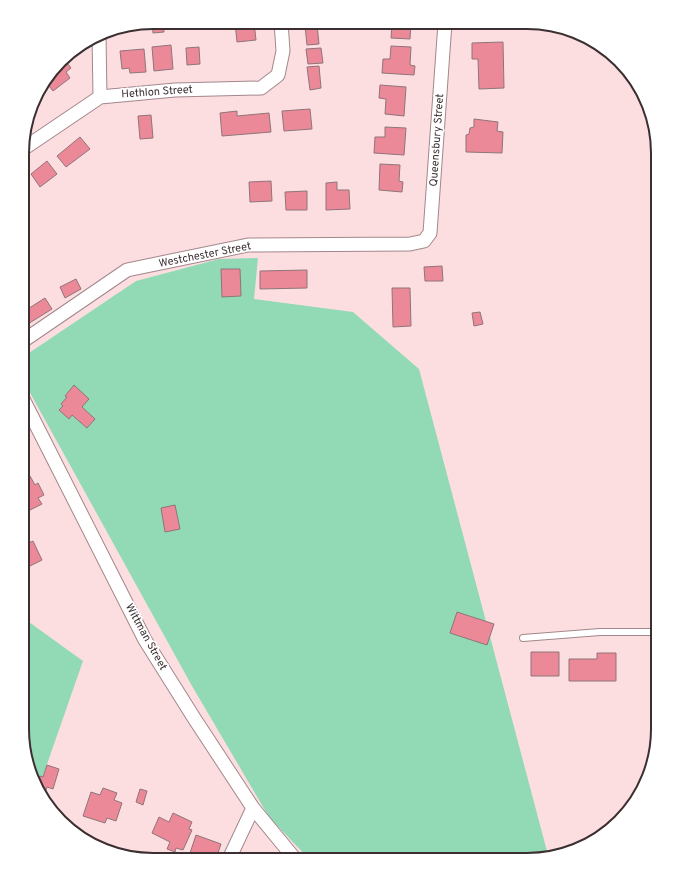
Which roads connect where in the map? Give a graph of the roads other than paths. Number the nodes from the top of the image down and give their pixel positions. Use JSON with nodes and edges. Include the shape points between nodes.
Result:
{"nodes":[{"id":1,"x":281,"y":29,"type":"edge"},
{"id":2,"x":445,"y":29,"type":"edge"},
{"id":3,"x":99,"y":42,"type":"edge"},
{"id":4,"x":100,"y":97,"type":"junction"},
{"id":5,"x":30,"y":145,"type":"edge"},
{"id":6,"x":410,"y":244,"type":"joint"},
{"id":7,"x":29,"y":337,"type":"edge"},
{"id":8,"x":29,"y":411,"type":"edge"},
{"id":9,"x":651,"y":632,"type":"edge"},
{"id":10,"x":522,"y":638,"type":"dead end"},
{"id":11,"x":253,"y":808,"type":"junction"},
{"id":12,"x":232,"y":853,"type":"edge"},
{"id":13,"x":290,"y":853,"type":"edge"}],
"edges":[{"from":1,"to":4,"type":"street","name":"Hethlon Street","via":[[283,52],[278,75],[261,88],[175,90]]},
{"from":2,"to":6,"type":"street","name":"Queensbury Street","via":[[430,233],[424,241]]},
{"from":3,"to":4,"type":"street"},
{"from":4,"to":5,"type":"street","name":"Hethlon Street"},
{"from":6,"to":7,"type":"street","name":"Westchester Street","via":[[248,245],[127,270]]},
{"from":8,"to":11,"type":"street","name":"Wittman Street","via":[[145,640]]},
{"from":9,"to":10,"type":"lane","via":[[600,632]]},
{"from":11,"to":12,"type":"street"},
{"from":11,"to":13,"type":"street","name":"Wittman Street"}]}
